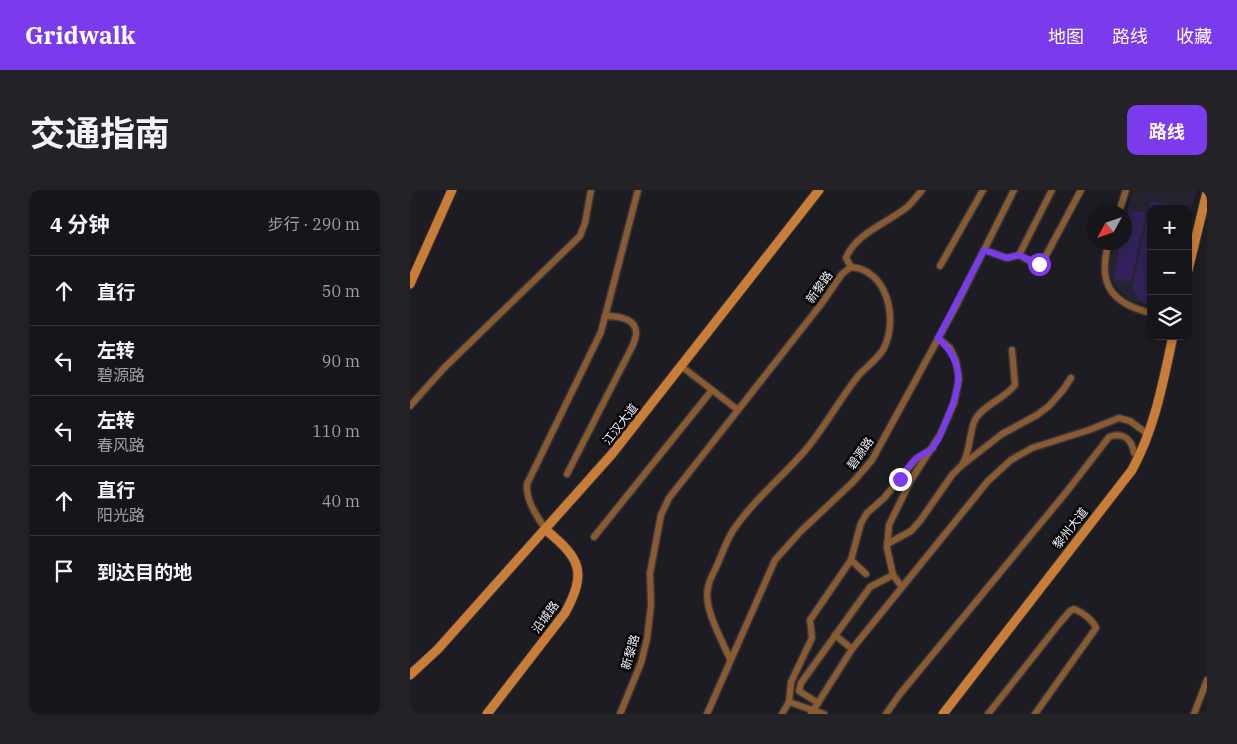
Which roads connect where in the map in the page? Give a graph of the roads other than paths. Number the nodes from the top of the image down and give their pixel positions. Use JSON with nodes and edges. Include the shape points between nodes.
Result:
{"nodes":[{"id":1,"x":452,"y":190,"type":"edge"},
{"id":2,"x":590,"y":190,"type":"edge"},
{"id":3,"x":638,"y":190,"type":"edge"},
{"id":4,"x":819,"y":190,"type":"edge"},
{"id":5,"x":922,"y":190,"type":"edge"},
{"id":6,"x":982,"y":190,"type":"edge"},
{"id":7,"x":1014,"y":190,"type":"edge"},
{"id":8,"x":1052,"y":190,"type":"edge"},
{"id":9,"x":1081,"y":190,"type":"edge"},
{"id":10,"x":1126,"y":190,"type":"edge"},
{"id":11,"x":1207,"y":192,"type":"edge"},
{"id":12,"x":1205,"y":204,"type":"edge"},
{"id":13,"x":1121,"y":205,"type":"edge"},
{"id":14,"x":1203,"y":221,"type":"edge"},
{"id":15,"x":984,"y":250,"type":"junction"},
{"id":16,"x":1107,"y":250,"type":"edge"},
{"id":17,"x":1019,"y":255,"type":"junction"},
{"id":18,"x":1192,"y":257,"type":"edge"},
{"id":19,"x":940,"y":266,"type":"dead end"},
{"id":20,"x":850,"y":267,"type":"junction"},
{"id":21,"x":410,"y":284,"type":"edge"},
{"id":22,"x":1147,"y":312,"type":"edge"},
{"id":23,"x":605,"y":316,"type":"junction"},
{"id":24,"x":938,"y":338,"type":"junction"},
{"id":25,"x":1173,"y":340,"type":"edge"},
{"id":26,"x":1012,"y":350,"type":"dead end"},
{"id":27,"x":681,"y":366,"type":"junction"},
{"id":28,"x":1071,"y":378,"type":"dead end"},
{"id":29,"x":712,"y":390,"type":"junction"},
{"id":30,"x":410,"y":406,"type":"edge"},
{"id":31,"x":738,"y":410,"type":"junction"},
{"id":32,"x":1149,"y":435,"type":"junction"},
{"id":33,"x":933,"y":448,"type":"junction"},
{"id":34,"x":1140,"y":456,"type":"junction"},
{"id":35,"x":961,"y":466,"type":"junction"},
{"id":36,"x":567,"y":474,"type":"dead end"},
{"id":37,"x":546,"y":530,"type":"junction"},
{"id":38,"x":594,"y":537,"type":"dead end"},
{"id":39,"x":887,"y":544,"type":"junction"},
{"id":40,"x":851,"y":560,"type":"junction"},
{"id":41,"x":866,"y":574,"type":"dead end"},
{"id":42,"x":893,"y":575,"type":"junction"},
{"id":43,"x":902,"y":588,"type":"junction"},
{"id":44,"x":835,"y":634,"type":"junction"},
{"id":45,"x":852,"y":649,"type":"junction"},
{"id":46,"x":730,"y":659,"type":"junction"},
{"id":47,"x":410,"y":675,"type":"edge"},
{"id":48,"x":1207,"y":680,"type":"edge"},
{"id":49,"x":789,"y":702,"type":"junction"},
{"id":50,"x":818,"y":703,"type":"junction"},
{"id":51,"x":812,"y":712,"type":"edge"},
{"id":52,"x":487,"y":714,"type":"edge"},
{"id":53,"x":620,"y":714,"type":"edge"},
{"id":54,"x":707,"y":714,"type":"edge"},
{"id":55,"x":782,"y":714,"type":"edge"},
{"id":56,"x":824,"y":714,"type":"edge"},
{"id":57,"x":886,"y":714,"type":"edge"},
{"id":58,"x":944,"y":714,"type":"edge"},
{"id":59,"x":988,"y":714,"type":"edge"},
{"id":60,"x":1035,"y":714,"type":"edge"},
{"id":61,"x":1194,"y":714,"type":"edge"}],
"edges":[{"from":1,"to":21,"type":"main road"},
{"from":2,"to":30,"type":"street","via":[[580,236],[444,368]]},
{"from":3,"to":23,"type":"street"},
{"from":4,"to":27,"type":"main road","name":"江汉大道"},
{"from":5,"to":20,"type":"street","via":[[907,207],[849,250],[846,258]]},
{"from":6,"to":19,"type":"street"},
{"from":7,"to":15,"type":"street","name":"碧源路"},
{"from":8,"to":17,"type":"street"},
{"from":9,"to":17,"type":"street","via":[[1042,263],[1037,264]]},
{"from":10,"to":13,"type":"street"},
{"from":11,"to":12,"type":"main road"},
{"from":12,"to":14,"type":"main road"},
{"from":14,"to":18,"type":"main road"},
{"from":15,"to":17,"type":"street","via":[[1007,258]]},
{"from":15,"to":24,"type":"street","name":"碧源路"},
{"from":16,"to":22,"type":"street","via":[[1104,268],[1109,289],[1131,307]]},
{"from":20,"to":31,"type":"street","name":"新黎路"},
{"from":20,"to":46,"type":"street","name":"新黎路","via":[[867,272],[884,288],[890,311],[888,338],[881,352],[858,376],[816,436],[748,512],[730,537],[708,586],[707,600]]},
{"from":23,"to":36,"type":"street","via":[[623,318],[637,333]]},
{"from":23,"to":37,"type":"street","via":[[601,332],[527,484],[531,507]]},
{"from":24,"to":33,"type":"street","via":[[950,348],[959,379],[954,403]]},
{"from":24,"to":46,"type":"street","name":"碧源路","via":[[872,460],[775,560]]},
{"from":25,"to":32,"type":"main road","name":"黎州大道"},
{"from":26,"to":35,"type":"street","via":[[1014,385],[1009,393],[975,419],[967,456]]},
{"from":27,"to":29,"type":"street"},
{"from":27,"to":37,"type":"main road","name":"江汉大道","via":[[612,454]]},
{"from":28,"to":35,"type":"street","via":[[1049,406],[1002,434]]},
{"from":29,"to":31,"type":"street"},
{"from":29,"to":38,"type":"street"},
{"from":31,"to":53,"type":"street","name":"新黎路","via":[[669,498],[661,516],[650,573],[647,639]]},
{"from":32,"to":34,"type":"main road","name":"黎州大道"},
{"from":32,"to":43,"type":"street","via":[[1130,421],[1119,418],[1032,448],[1011,460],[988,481]]},
{"from":33,"to":39,"type":"street","via":[[911,480],[889,524]]},
{"from":33,"to":40,"type":"street","via":[[916,459],[861,522]]},
{"from":34,"to":57,"type":"street","via":[[1134,453],[1133,444],[1127,439],[1115,435],[1109,437]]},
{"from":34,"to":58,"type":"main road","name":"黎州大道"},
{"from":35,"to":39,"type":"street","via":[[911,531]]},
{"from":37,"to":47,"type":"main road","name":"江汉大道","via":[[438,649]]},
{"from":37,"to":52,"type":"main road","name":"沿城路","via":[[571,554],[578,572],[578,583],[565,613]]},
{"from":39,"to":42,"type":"street"},
{"from":40,"to":41,"type":"street"},
{"from":40,"to":49,"type":"street","via":[[810,620],[812,638],[791,682]]},
{"from":42,"to":43,"type":"street"},
{"from":42,"to":44,"type":"street","via":[[870,587]]},
{"from":43,"to":45,"type":"street"},
{"from":44,"to":45,"type":"street"},
{"from":44,"to":50,"type":"street","via":[[801,683],[799,691]]},
{"from":45,"to":50,"type":"street"},
{"from":46,"to":54,"type":"street","name":"碧源路"},
{"from":48,"to":61,"type":"street"},
{"from":49,"to":51,"type":"street"},
{"from":49,"to":55,"type":"street"},
{"from":50,"to":51,"type":"street"},
{"from":51,"to":56,"type":"street"},
{"from":59,"to":60,"type":"street","via":[[1074,609],[1086,616],[1096,628]]}]}
